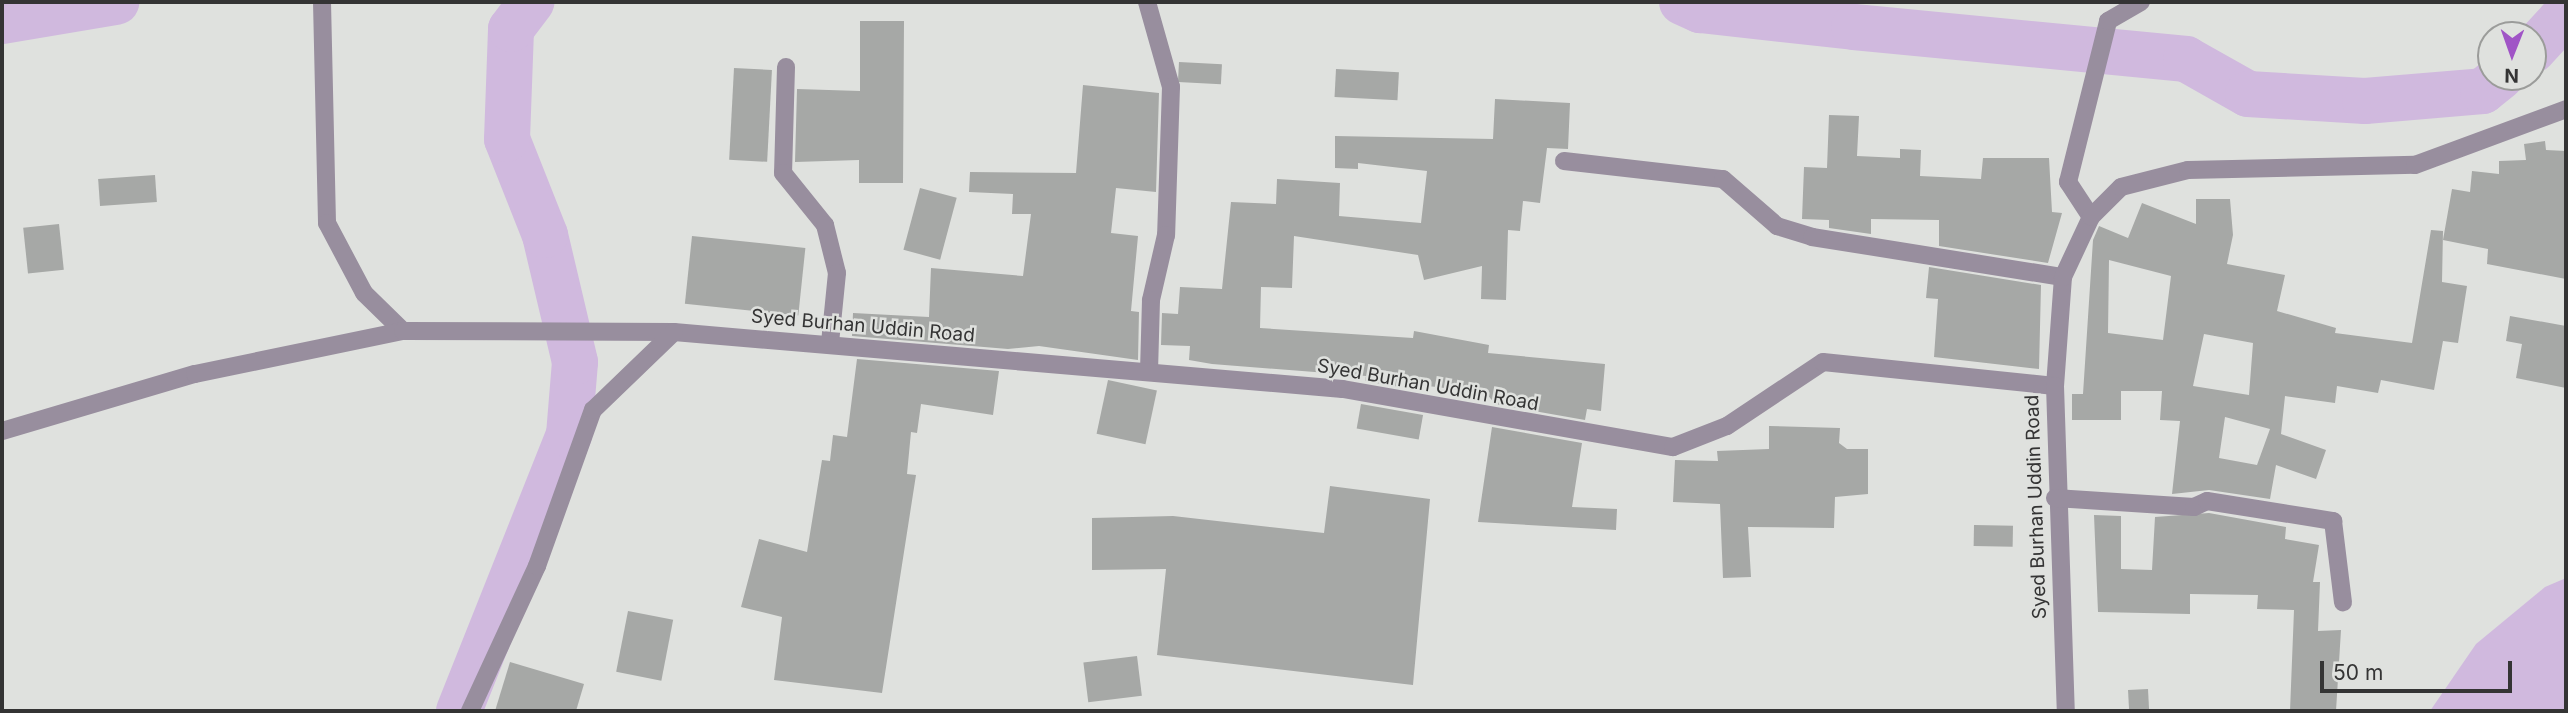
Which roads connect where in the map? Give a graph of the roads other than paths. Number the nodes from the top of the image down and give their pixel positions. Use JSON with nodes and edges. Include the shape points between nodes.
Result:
{"nodes":[{"id":1,"x":322,"y":2,"type":"edge"},
{"id":2,"x":1147,"y":2,"type":"edge"},
{"id":3,"x":2141,"y":2,"type":"edge"},
{"id":4,"x":786,"y":68,"type":"dead end"},
{"id":5,"x":2566,"y":109,"type":"edge"},
{"id":6,"x":1564,"y":161,"type":"dead end"},
{"id":7,"x":2091,"y":216,"type":"junction"},
{"id":8,"x":2063,"y":277,"type":"junction"},
{"id":9,"x":403,"y":331,"type":"junction"},
{"id":10,"x":674,"y":332,"type":"junction"},
{"id":11,"x":830,"y":343,"type":"junction"},
{"id":12,"x":1149,"y":372,"type":"junction"},
{"id":13,"x":2055,"y":386,"type":"junction"},
{"id":14,"x":2,"y":431,"type":"edge"},
{"id":15,"x":2055,"y":498,"type":"junction"},
{"id":16,"x":2343,"y":602,"type":"dead end"},
{"id":17,"x":470,"y":711,"type":"edge"},
{"id":18,"x":2066,"y":711,"type":"edge"}],
"edges":[{"from":1,"to":9,"type":"street","via":[[327,223],[364,293]]},
{"from":2,"to":12,"type":"street","via":[[1171,87],[1166,235],[1152,299]]},
{"from":3,"to":7,"type":"street","via":[[2108,21],[2101,64],[2068,182]]},
{"from":4,"to":11,"type":"street","via":[[783,173],[825,225],[837,273]]},
{"from":5,"to":7,"type":"street","via":[[2415,165],[2188,170],[2121,187]]},
{"from":6,"to":8,"type":"street","via":[[1723,178],[1777,226],[1812,237]]},
{"from":7,"to":8,"type":"street"},
{"from":8,"to":13,"type":"street"},
{"from":9,"to":10,"type":"street","name":"Syed Burhan Uddin Road"},
{"from":9,"to":14,"type":"street","name":"Syed Burhan Uddin Road","via":[[195,374]]},
{"from":10,"to":11,"type":"street","name":"Syed Burhan Uddin Road"},
{"from":10,"to":17,"type":"street","via":[[593,410],[537,566]]},
{"from":11,"to":12,"type":"street","name":"Syed Burhan Uddin Road"},
{"from":12,"to":13,"type":"street","name":"Syed Burhan Uddin Road","via":[[1343,389],[1673,447],[1727,426],[1823,362]]},
{"from":13,"to":15,"type":"street","name":"Syed Burhan Uddin Road"},
{"from":15,"to":16,"type":"street","via":[[2194,507],[2207,501],[2333,521]]},
{"from":15,"to":18,"type":"street","name":"Syed Burhan Uddin Road"}]}
